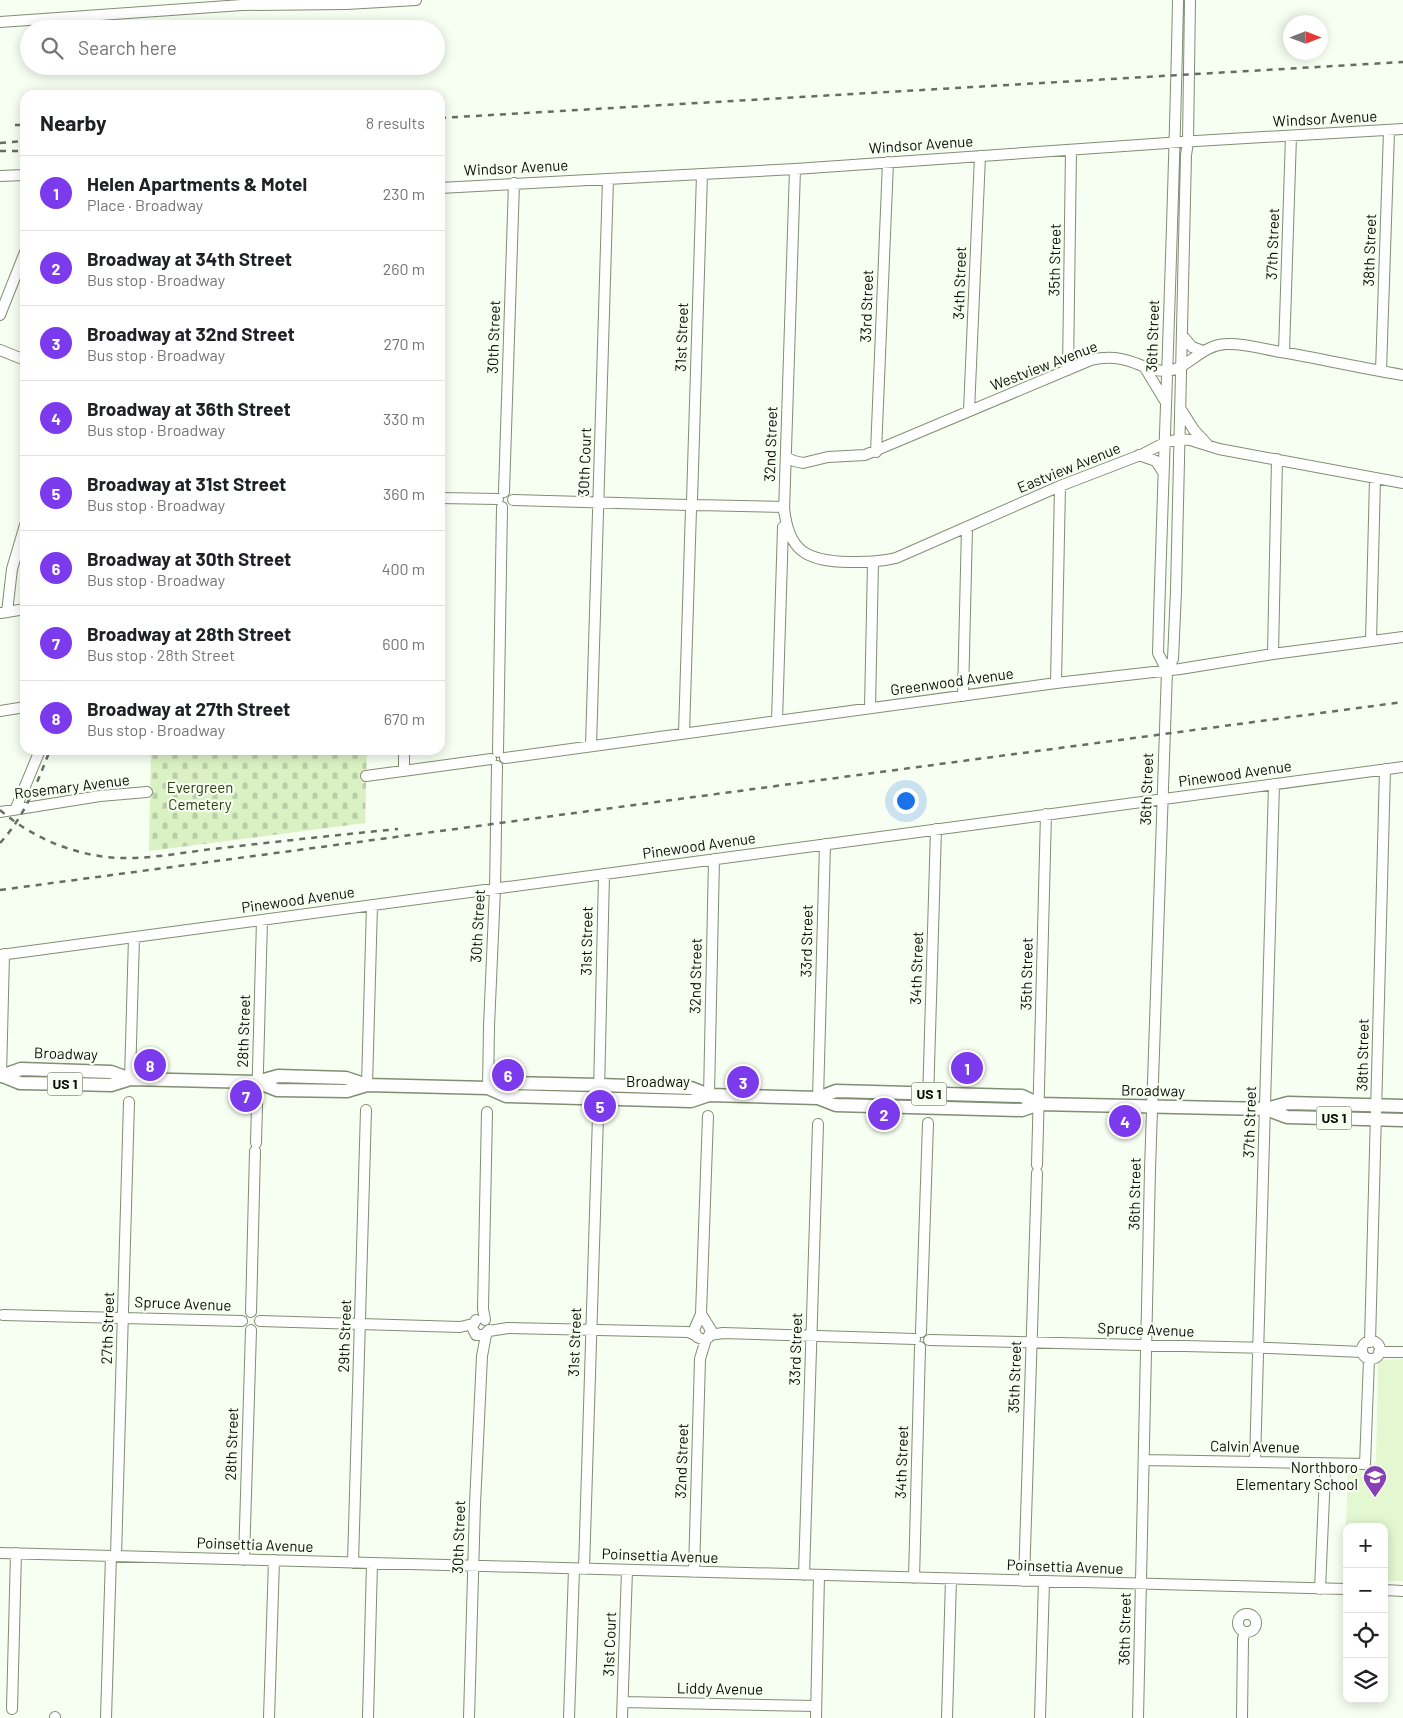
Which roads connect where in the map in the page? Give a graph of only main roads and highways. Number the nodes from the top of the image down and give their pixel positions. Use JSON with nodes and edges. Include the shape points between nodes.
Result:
{"nodes":[{"id":1,"x":0,"y":1076,"type":"edge"},
{"id":2,"x":488,"y":1088,"type":"junction"},
{"id":3,"x":709,"y":1095,"type":"junction"},
{"id":4,"x":818,"y":1098,"type":"junction"},
{"id":5,"x":1039,"y":1104,"type":"junction"},
{"id":6,"x":1403,"y":1106,"type":"edge"},
{"id":7,"x":1266,"y":1109,"type":"junction"},
{"id":8,"x":1403,"y":1120,"type":"edge"}],
"edges":[{"from":1,"to":2,"type":"main road","name":"Broadway","number":"US 1","via":[[20,1083],[111,1085],[130,1079],[257,1082],[278,1076],[346,1078],[367,1085]]},
{"from":2,"to":3,"type":"main road","name":"Broadway","number":"US 1","via":[[507,1083],[599,1085],[691,1088]]},
{"from":2,"to":3,"type":"main road","name":"Broadway","number":"US 1","via":[[506,1096],[691,1100]]},
{"from":3,"to":4,"type":"main road","name":"Broadway","number":"US 1"},
{"from":4,"to":5,"type":"main road","name":"Broadway","number":"US 1","via":[[836,1105],[1022,1110]]},
{"from":4,"to":5,"type":"main road","name":"Broadway","number":"US 1","via":[[836,1091],[1022,1096]]},
{"from":5,"to":7,"type":"main road","name":"Broadway","number":"US 1"},
{"from":6,"to":7,"type":"main road","name":"Broadway","number":"US 1","via":[[1288,1104]]},
{"from":7,"to":8,"type":"main road","name":"Broadway","number":"US 1","via":[[1287,1117]]}]}
